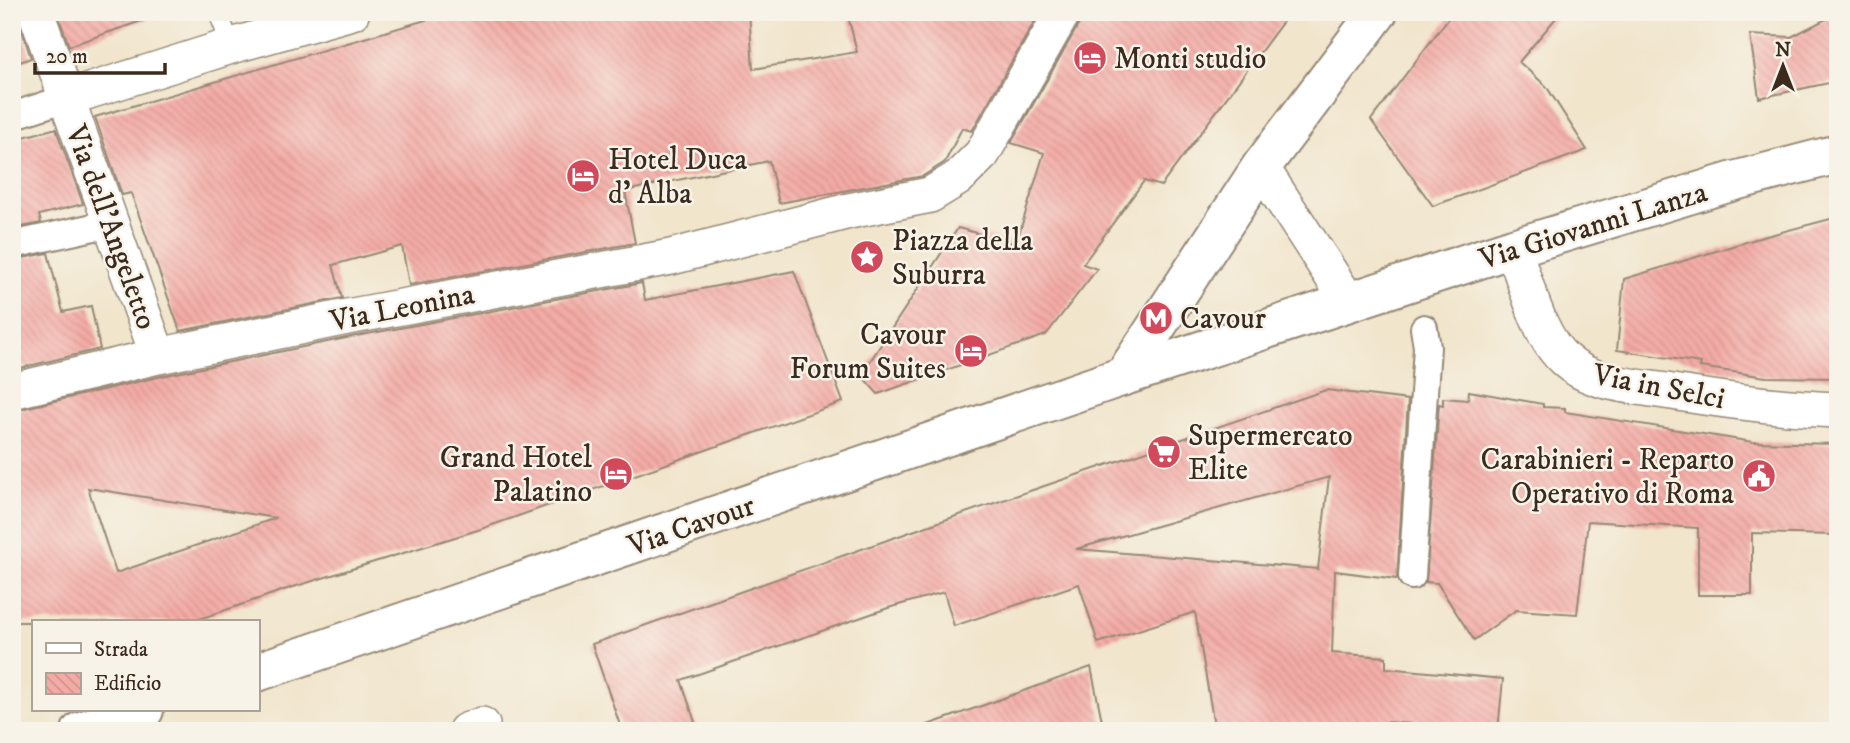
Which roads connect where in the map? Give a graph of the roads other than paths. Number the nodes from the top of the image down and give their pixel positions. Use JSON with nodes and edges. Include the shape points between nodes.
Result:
{"nodes":[{"id":1,"x":36,"y":12,"type":"edge"},
{"id":2,"x":218,"y":12,"type":"edge"},
{"id":3,"x":352,"y":12,"type":"edge"},
{"id":4,"x":1063,"y":12,"type":"edge"},
{"id":5,"x":1378,"y":12,"type":"edge"},
{"id":6,"x":231,"y":46,"type":"junction"},
{"id":7,"x":66,"y":98,"type":"junction"},
{"id":8,"x":12,"y":116,"type":"edge"},
{"id":9,"x":1838,"y":154,"type":"edge"},
{"id":10,"x":1261,"y":167,"type":"junction"},
{"id":11,"x":112,"y":223,"type":"junction"},
{"id":12,"x":12,"y":245,"type":"edge"},
{"id":13,"x":1513,"y":248,"type":"junction"},
{"id":14,"x":1349,"y":302,"type":"junction"},
{"id":15,"x":1424,"y":327,"type":"dead end"},
{"id":16,"x":158,"y":356,"type":"junction"},
{"id":17,"x":1124,"y":376,"type":"junction"},
{"id":18,"x":12,"y":391,"type":"edge"},
{"id":19,"x":1838,"y":410,"type":"edge"},
{"id":20,"x":1412,"y":576,"type":"dead end"},
{"id":21,"x":259,"y":671,"type":"edge"},
{"id":22,"x":138,"y":712,"type":"edge"},
{"id":23,"x":81,"y":731,"type":"edge"}],
"edges":[{"from":1,"to":7,"type":"street","name":"Via dell'Angeletto"},
{"from":2,"to":6,"type":"lane"},
{"from":3,"to":6,"type":"street"},
{"from":4,"to":16,"type":"street","name":"Via Leonina","via":[[982,154],[958,178],[930,195],[671,257]]},
{"from":5,"to":10,"type":"main road"},
{"from":6,"to":7,"type":"street"},
{"from":7,"to":8,"type":"street"},
{"from":7,"to":11,"type":"street","name":"Via dell'Angeletto"},
{"from":9,"to":13,"type":"main road","name":"Via Giovanni Lanza"},
{"from":10,"to":14,"type":"street"},
{"from":10,"to":17,"type":"main road"},
{"from":11,"to":12,"type":"street"},
{"from":11,"to":16,"type":"street","name":"Via dell'Angeletto"},
{"from":13,"to":14,"type":"main road","name":"Via Giovanni Lanza"},
{"from":13,"to":19,"type":"street","name":"Via in Selci","via":[[1546,333],[1563,359],[1585,373],[1620,384],[1705,397]]},
{"from":14,"to":17,"type":"main road","name":"Via Giovanni Lanza"},
{"from":15,"to":20,"type":"street","via":[[1427,347]]},
{"from":16,"to":18,"type":"street","name":"Via Leonina"},
{"from":17,"to":21,"type":"main road","name":"Via Cavour"},
{"from":22,"to":23,"type":"main road"}]}
